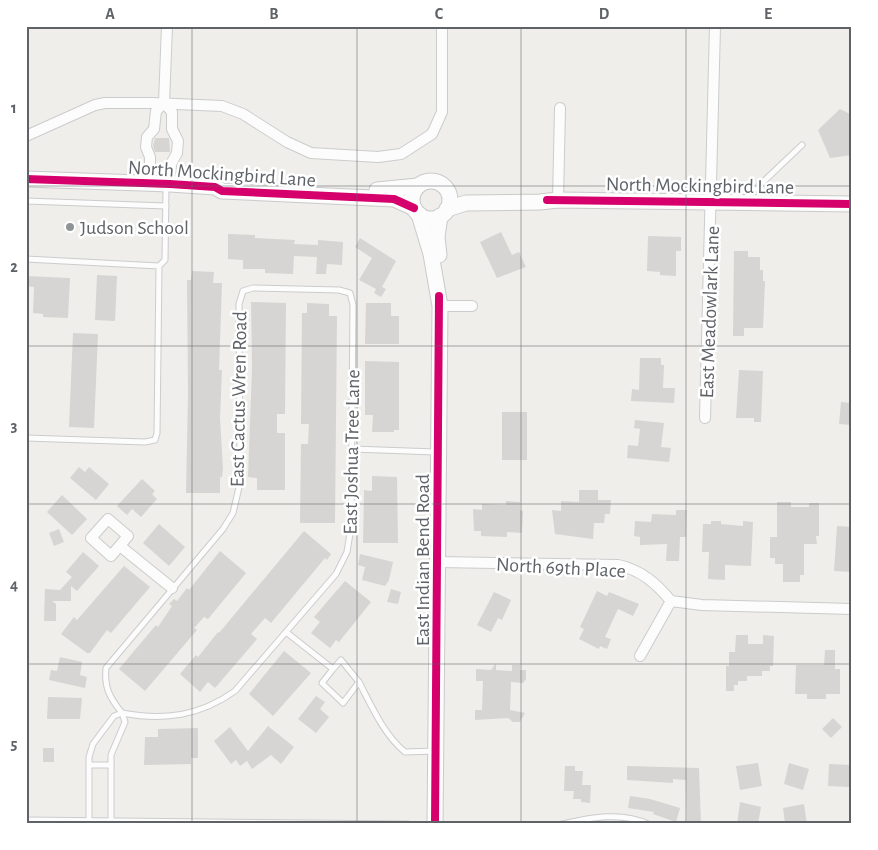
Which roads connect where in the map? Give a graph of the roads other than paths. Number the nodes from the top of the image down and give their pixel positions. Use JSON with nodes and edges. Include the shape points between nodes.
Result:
{"nodes":[{"id":1,"x":167,"y":26,"type":"edge"},
{"id":2,"x":442,"y":26,"type":"edge"},
{"id":3,"x":715,"y":26,"type":"edge"},
{"id":4,"x":164,"y":103,"type":"junction"},
{"id":5,"x":560,"y":108,"type":"dead end"},
{"id":6,"x":154,"y":129,"type":"junction"},
{"id":7,"x":172,"y":129,"type":"junction"},
{"id":8,"x":26,"y":136,"type":"edge"},
{"id":9,"x":802,"y":145,"type":"dead end"},
{"id":10,"x":26,"y":179,"type":"edge"},
{"id":11,"x":150,"y":184,"type":"junction"},
{"id":12,"x":168,"y":184,"type":"junction"},
{"id":13,"x":418,"y":186,"type":"junction"},
{"id":14,"x":215,"y":187,"type":"junction"},
{"id":15,"x":446,"y":188,"type":"junction"},
{"id":16,"x":552,"y":200,"type":"junction"},
{"id":17,"x":26,"y":201,"type":"edge"},
{"id":18,"x":712,"y":201,"type":"junction"},
{"id":19,"x":742,"y":202,"type":"junction"},
{"id":20,"x":852,"y":204,"type":"edge"},
{"id":21,"x":166,"y":206,"type":"junction"},
{"id":22,"x":417,"y":211,"type":"junction"},
{"id":23,"x":443,"y":212,"type":"junction"},
{"id":24,"x":26,"y":259,"type":"edge"},
{"id":25,"x":159,"y":266,"type":"junction"},
{"id":26,"x":350,"y":292,"type":"joint"},
{"id":27,"x":440,"y":301,"type":"junction"},
{"id":28,"x":472,"y":306,"type":"dead end"},
{"id":29,"x":705,"y":418,"type":"dead end"},
{"id":30,"x":26,"y":438,"type":"edge"},
{"id":31,"x":352,"y":449,"type":"junction"},
{"id":32,"x":439,"y":452,"type":"junction"},
{"id":33,"x":120,"y":546,"type":"dead end"},
{"id":34,"x":438,"y":562,"type":"junction"},
{"id":35,"x":172,"y":588,"type":"junction"},
{"id":36,"x":671,"y":601,"type":"junction"},
{"id":37,"x":852,"y":609,"type":"edge"},
{"id":38,"x":286,"y":632,"type":"junction"},
{"id":39,"x":640,"y":656,"type":"dead end"},
{"id":40,"x":333,"y":669,"type":"junction"},
{"id":41,"x":359,"y":682,"type":"junction"},
{"id":42,"x":122,"y":713,"type":"junction"},
{"id":43,"x":436,"y":751,"type":"junction"},
{"id":44,"x":90,"y":765,"type":"junction"},
{"id":45,"x":111,"y":765,"type":"junction"},
{"id":46,"x":26,"y":820,"type":"edge"},
{"id":47,"x":89,"y":821,"type":"junction"},
{"id":48,"x":111,"y":822,"type":"junction"},
{"id":49,"x":408,"y":824,"type":"edge"},
{"id":50,"x":435,"y":824,"type":"edge"},
{"id":51,"x":562,"y":824,"type":"edge"},
{"id":52,"x":648,"y":824,"type":"edge"}],
"edges":[{"from":1,"to":4,"type":"street"},
{"from":2,"to":4,"type":"street","via":[[442,112],[432,134],[401,154],[378,157],[311,153],[243,114],[222,106]]},
{"from":3,"to":18,"type":"street","name":"East Meadowlark Lane"},
{"from":4,"to":6,"type":"street","via":[[156,111]]},
{"from":4,"to":7,"type":"street","via":[[172,112]]},
{"from":4,"to":8,"type":"street","via":[[95,105]]},
{"from":5,"to":16,"type":"street"},
{"from":6,"to":7,"type":"street"},
{"from":6,"to":11,"type":"street","via":[[147,137],[146,146],[150,157]]},
{"from":7,"to":12,"type":"street","via":[[178,141]]},
{"from":9,"to":19,"type":"lane"},
{"from":10,"to":11,"type":"street","name":"North Mockingbird Lane"},
{"from":11,"to":12,"type":"street","name":"North Mockingbird Lane"},
{"from":12,"to":14,"type":"street","name":"North Mockingbird Lane"},
{"from":12,"to":21,"type":"lane"},
{"from":13,"to":14,"type":"street","name":"North Mockingbird Lane","via":[[381,190],[222,183]]},
{"from":13,"to":15,"type":"street","name":"North Mockingbird Lane","via":[[433,181]]},
{"from":13,"to":22,"type":"street","via":[[413,194]]},
{"from":14,"to":22,"type":"street","name":"North Mockingbird Lane","via":[[222,191],[394,199]]},
{"from":15,"to":16,"type":"street","name":"North Mockingbird Lane","via":[[463,194]]},
{"from":15,"to":23,"type":"street","via":[[449,199]]},
{"from":16,"to":18,"type":"street","name":"North Mockingbird Lane"},
{"from":16,"to":23,"type":"street","name":"North Mockingbird Lane","via":[[466,202]]},
{"from":17,"to":21,"type":"lane"},
{"from":18,"to":19,"type":"street","name":"North Mockingbird Lane"},
{"from":18,"to":29,"type":"street","name":"East Meadowlark Lane"},
{"from":19,"to":20,"type":"street","name":"North Mockingbird Lane"},
{"from":21,"to":25,"type":"lane","via":[[165,260]]},
{"from":22,"to":23,"type":"street","name":"North Mockingbird Lane","via":[[430,218]]},
{"from":22,"to":27,"type":"street","name":"East Indian Bend Road","via":[[431,254]]},
{"from":23,"to":27,"type":"street","name":"East Indian Bend Road","via":[[437,237],[442,272]]},
{"from":24,"to":25,"type":"lane"},
{"from":25,"to":30,"type":"lane","via":[[155,440]]},
{"from":26,"to":31,"type":"lane","name":"East Joshua Tree Lane","via":[[353,305]]},
{"from":26,"to":35,"type":"lane","name":"East Cactus Wren Road","via":[[253,288],[243,291],[239,304],[240,483],[233,513],[224,529]]},
{"from":27,"to":28,"type":"street"},
{"from":27,"to":32,"type":"street","name":"East Indian Bend Road"},
{"from":31,"to":32,"type":"lane"},
{"from":31,"to":38,"type":"lane","name":"East Joshua Tree Lane","via":[[351,527],[347,552],[336,574]]},
{"from":32,"to":34,"type":"street","name":"East Indian Bend Road"},
{"from":33,"to":35,"type":"street"},
{"from":34,"to":36,"type":"street","name":"North 69th Place","via":[[618,565],[632,568],[655,582]]},
{"from":34,"to":43,"type":"street","name":"East Indian Bend Road"},
{"from":35,"to":42,"type":"lane","name":"East Cactus Wren Road","via":[[106,668],[104,683],[110,698]]},
{"from":36,"to":37,"type":"street","via":[[702,605]]},
{"from":36,"to":39,"type":"street"},
{"from":38,"to":40,"type":"lane"},
{"from":38,"to":42,"type":"lane","name":"East Joshua Tree Lane","via":[[236,691],[217,704],[166,717],[145,718]]},
{"from":40,"to":41,"type":"lane","via":[[341,660]]},
{"from":40,"to":41,"type":"lane","via":[[322,683],[343,702]]},
{"from":41,"to":43,"type":"lane","via":[[398,746],[405,752]]},
{"from":42,"to":44,"type":"lane","via":[[114,716],[93,744]]},
{"from":42,"to":45,"type":"lane","via":[[126,722],[111,755]]},
{"from":43,"to":50,"type":"street","name":"East Indian Bend Road"},
{"from":44,"to":45,"type":"lane"},
{"from":44,"to":47,"type":"lane"},
{"from":45,"to":48,"type":"lane"},
{"from":46,"to":47,"type":"lane"},
{"from":47,"to":48,"type":"lane"},
{"from":48,"to":49,"type":"lane"},
{"from":51,"to":52,"type":"lane","via":[[609,816]]}]}
